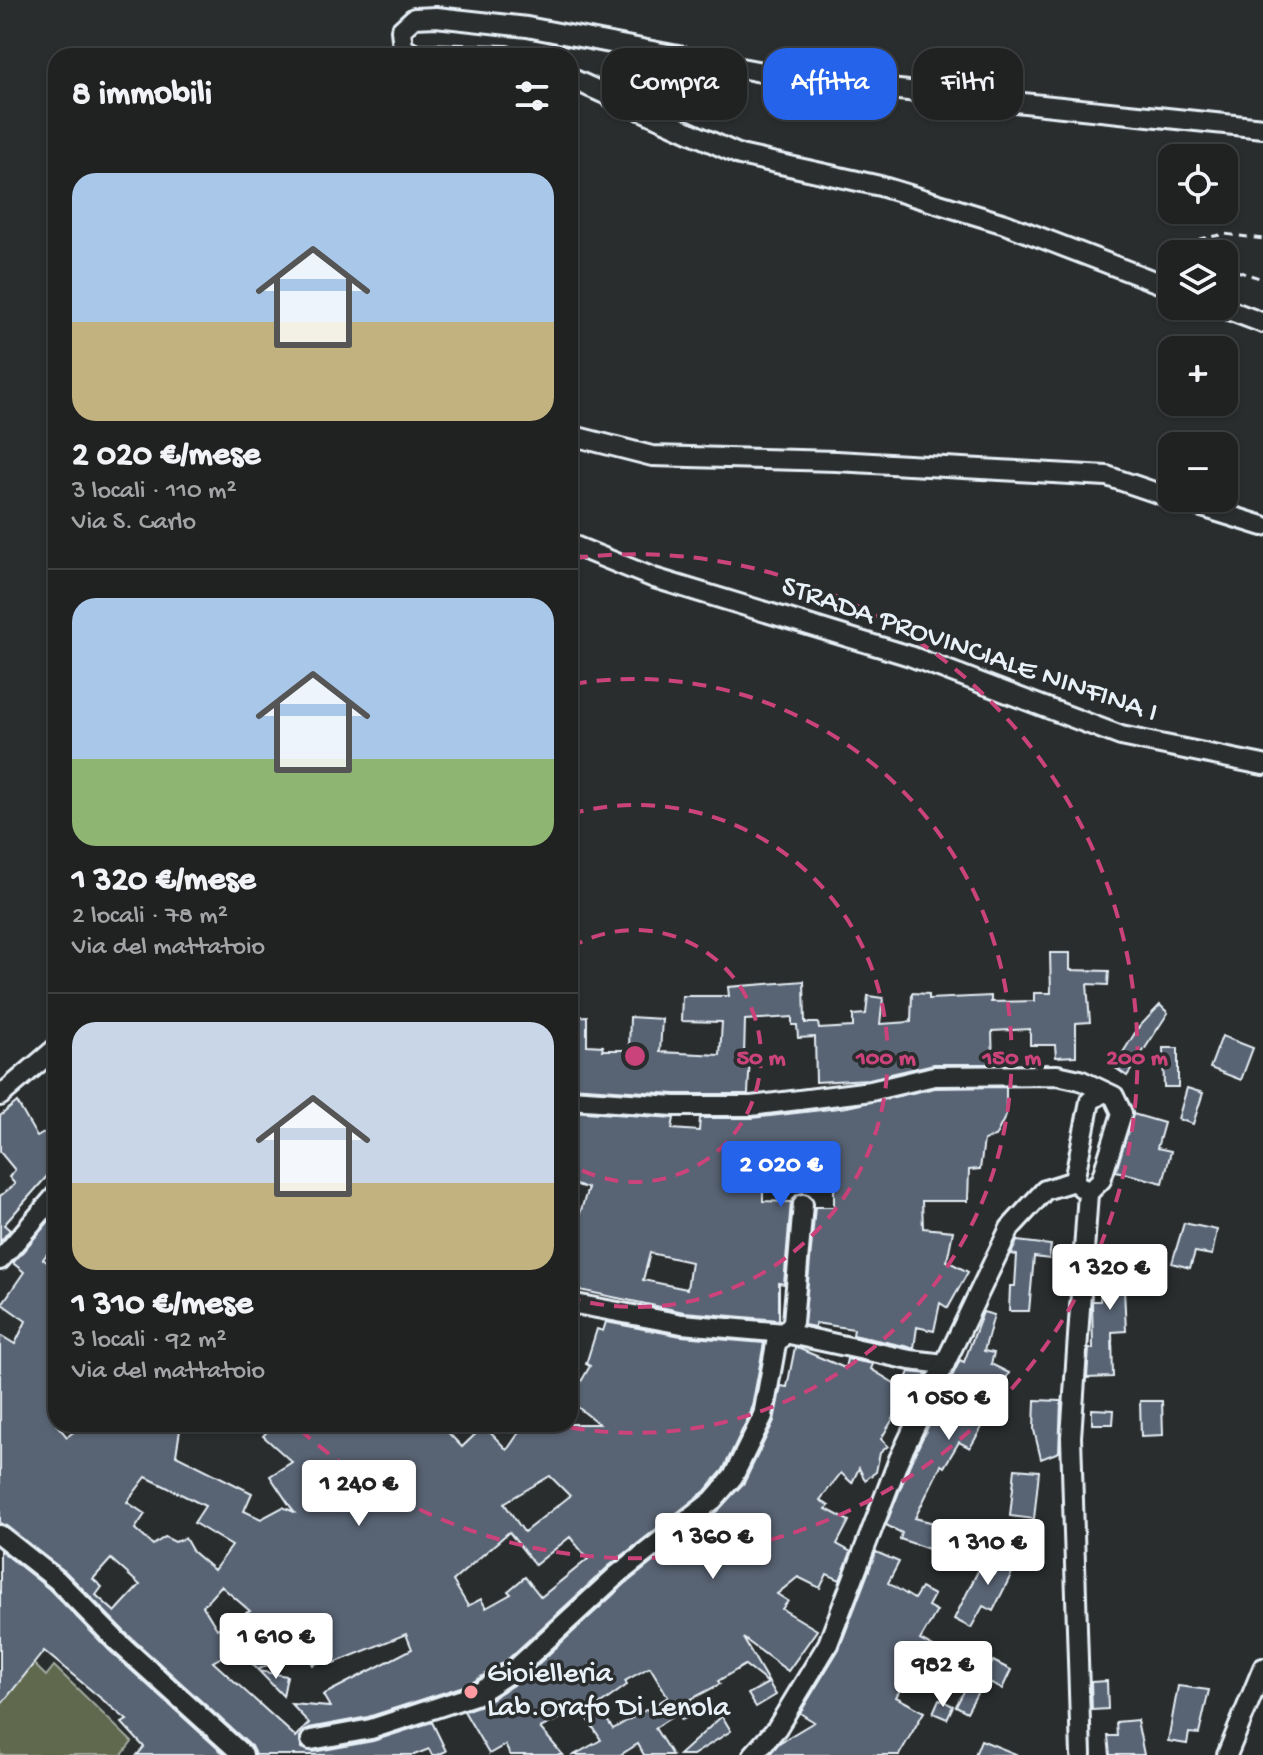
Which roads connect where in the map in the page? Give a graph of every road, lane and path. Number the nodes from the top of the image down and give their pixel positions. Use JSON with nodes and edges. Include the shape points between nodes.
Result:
{"nodes":[{"id":1,"x":403,"y":48,"type":"edge"},
{"id":2,"x":578,"y":82,"type":"edge"},
{"id":3,"x":1263,"y":128,"type":"edge"},
{"id":4,"x":1263,"y":239,"type":"edge"},
{"id":5,"x":1200,"y":240,"type":"edge"},
{"id":6,"x":1238,"y":271,"type":"edge"},
{"id":7,"x":1263,"y":279,"type":"edge"},
{"id":8,"x":1158,"y":283,"type":"edge"},
{"id":9,"x":1238,"y":314,"type":"edge"},
{"id":10,"x":1263,"y":323,"type":"edge"},
{"id":11,"x":578,"y":437,"type":"edge"},
{"id":12,"x":1158,"y":493,"type":"edge"},
{"id":13,"x":1218,"y":512,"type":"edge"},
{"id":14,"x":1263,"y":526,"type":"edge"},
{"id":15,"x":578,"y":547,"type":"edge"},
{"id":16,"x":1263,"y":765,"type":"edge"},
{"id":17,"x":48,"y":1055,"type":"edge"},
{"id":18,"x":1104,"y":1092,"type":"junction"},
{"id":19,"x":0,"y":1096,"type":"edge"},
{"id":20,"x":578,"y":1100,"type":"edge"},
{"id":21,"x":1081,"y":1187,"type":"junction"},
{"id":22,"x":48,"y":1204,"type":"edge"},
{"id":23,"x":803,"y":1204,"type":"dead end"},
{"id":24,"x":0,"y":1260,"type":"edge"},
{"id":25,"x":578,"y":1304,"type":"edge"},
{"id":26,"x":785,"y":1333,"type":"junction"},
{"id":27,"x":945,"y":1364,"type":"junction"},
{"id":28,"x":0,"y":1535,"type":"edge"},
{"id":29,"x":1263,"y":1668,"type":"edge"},
{"id":30,"x":310,"y":1742,"type":"edge"},
{"id":31,"x":243,"y":1755,"type":"edge"},
{"id":32,"x":753,"y":1755,"type":"edge"},
{"id":33,"x":1081,"y":1755,"type":"edge"},
{"id":34,"x":1227,"y":1755,"type":"edge"}],
"edges":[{"from":1,"to":3,"type":"street","via":[[401,30],[414,18],[436,17],[527,27],[803,80]]},
{"from":2,"to":8,"type":"street","via":[[740,155],[880,186],[1005,224]]},
{"from":4,"to":5,"type":"path","via":[[1225,234]]},
{"from":6,"to":7,"type":"path"},
{"from":9,"to":10,"type":"street"},
{"from":11,"to":12,"type":"street","via":[[652,456],[1107,476]]},
{"from":13,"to":14,"type":"street"},
{"from":15,"to":16,"type":"street","name":"STRADA PROVINCIALE NINFINA I","via":[[668,583],[910,656],[1121,736]]},
{"from":17,"to":19,"type":"street"},
{"from":18,"to":20,"type":"street","via":[[1057,1075],[934,1076],[871,1091],[751,1106]]},
{"from":18,"to":21,"type":"street","via":[[1090,1101]]},
{"from":18,"to":21,"type":"street","via":[[1114,1096],[1122,1113],[1101,1180]]},
{"from":21,"to":27,"type":"street","via":[[1053,1186],[1036,1197],[1010,1228]]},
{"from":21,"to":33,"type":"street","via":[[1071,1437]]},
{"from":22,"to":24,"type":"street"},
{"from":23,"to":26,"type":"street","via":[[793,1322]]},
{"from":25,"to":26,"type":"street","via":[[682,1324]]},
{"from":26,"to":27,"type":"street"},
{"from":26,"to":30,"type":"street","via":[[776,1344],[763,1416],[733,1477],[713,1500],[617,1575],[514,1670],[475,1695],[371,1729]]},
{"from":27,"to":32,"type":"street","via":[[877,1509],[828,1644],[777,1728]]},
{"from":28,"to":31,"type":"street","via":[[57,1580]]},
{"from":29,"to":34,"type":"street"}]}
